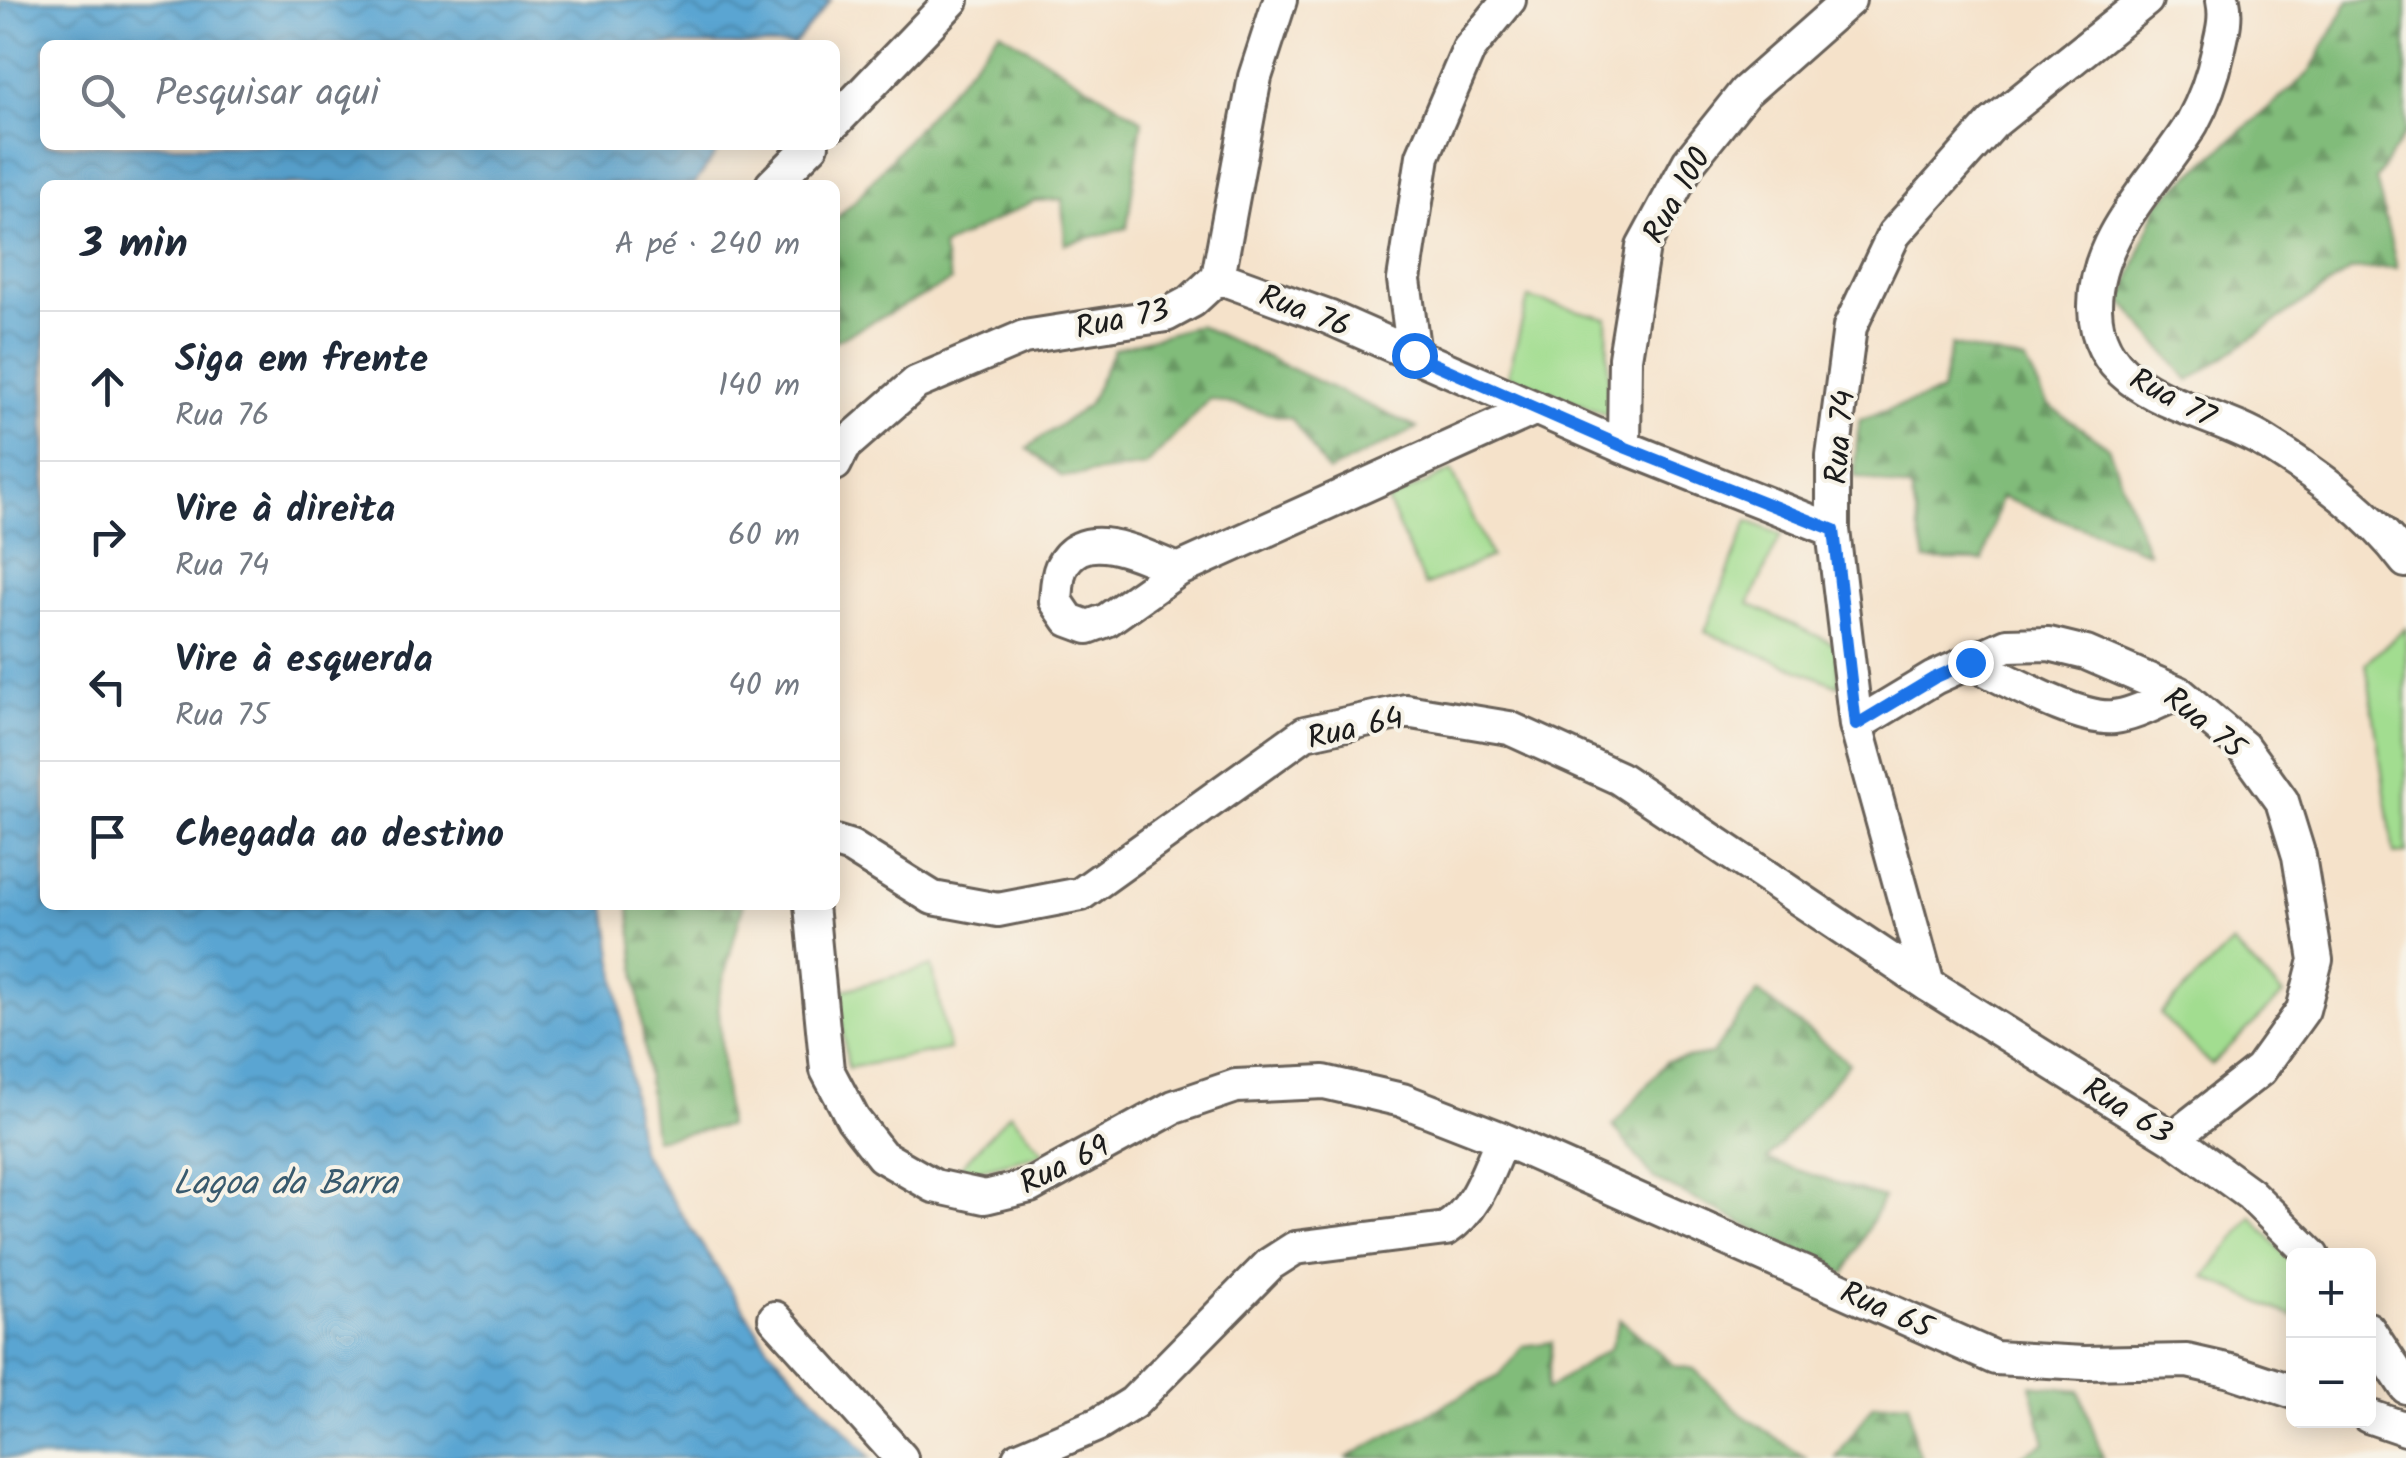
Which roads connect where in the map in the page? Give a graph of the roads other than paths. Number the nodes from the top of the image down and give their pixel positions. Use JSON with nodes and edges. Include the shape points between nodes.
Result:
{"nodes":[{"id":1,"x":952,"y":0,"type":"edge"},
{"id":2,"x":1280,"y":0,"type":"edge"},
{"id":3,"x":1508,"y":0,"type":"edge"},
{"id":4,"x":1849,"y":0,"type":"edge"},
{"id":5,"x":2146,"y":0,"type":"edge"},
{"id":6,"x":2223,"y":0,"type":"edge"},
{"id":7,"x":840,"y":117,"type":"edge"},
{"id":8,"x":807,"y":150,"type":"edge"},
{"id":9,"x":777,"y":180,"type":"edge"},
{"id":10,"x":1218,"y":276,"type":"junction"},
{"id":11,"x":1414,"y":355,"type":"junction"},
{"id":12,"x":1536,"y":408,"type":"junction"},
{"id":13,"x":1624,"y":447,"type":"junction"},
{"id":14,"x":840,"y":454,"type":"edge"},
{"id":15,"x":1834,"y":530,"type":"junction"},
{"id":16,"x":2406,"y":561,"type":"edge"},
{"id":17,"x":1178,"y":570,"type":"dead end"},
{"id":18,"x":1970,"y":662,"type":"junction"},
{"id":19,"x":2179,"y":693,"type":"junction"},
{"id":20,"x":1856,"y":725,"type":"junction"},
{"id":21,"x":840,"y":843,"type":"edge"},
{"id":22,"x":811,"y":910,"type":"edge"},
{"id":23,"x":1928,"y":985,"type":"junction"},
{"id":24,"x":2174,"y":1138,"type":"junction"},
{"id":25,"x":1502,"y":1140,"type":"junction"},
{"id":26,"x":2305,"y":1248,"type":"edge"},
{"id":27,"x":775,"y":1318,"type":"dead end"},
{"id":28,"x":2374,"y":1338,"type":"edge"},
{"id":29,"x":2406,"y":1387,"type":"edge"},
{"id":30,"x":2286,"y":1389,"type":"edge"},
{"id":31,"x":2376,"y":1419,"type":"edge"},
{"id":32,"x":2406,"y":1429,"type":"edge"},
{"id":33,"x":901,"y":1458,"type":"edge"},
{"id":34,"x":1020,"y":1458,"type":"edge"}],
"edges":[{"from":1,"to":7,"type":"street"},
{"from":2,"to":10,"type":"street","via":[[1255,77]]},
{"from":3,"to":11,"type":"street","via":[[1469,49],[1423,156],[1404,280]]},
{"from":4,"to":13,"type":"street","name":"Rua 100","via":[[1745,92],[1689,162],[1643,247],[1624,358]]},
{"from":5,"to":15,"type":"street","name":"Rua 74","via":[[1993,123],[1894,234],[1850,327],[1833,456]]},
{"from":6,"to":16,"type":"street","name":"Rua 77","via":[[2216,62],[2199,108],[2106,251],[2095,307],[2102,347],[2125,376],[2161,397],[2265,442],[2350,502]]},
{"from":8,"to":9,"type":"street"},
{"from":10,"to":11,"type":"street","name":"Rua 76"},
{"from":10,"to":14,"type":"street","name":"Rua 73","via":[[1192,302],[1166,315],[1024,337],[916,383]]},
{"from":11,"to":12,"type":"street","name":"Rua 76"},
{"from":12,"to":13,"type":"street","name":"Rua 76"},
{"from":12,"to":17,"type":"street"},
{"from":13,"to":15,"type":"street","name":"Rua 76"},
{"from":15,"to":20,"type":"street","name":"Rua 74"},
{"from":18,"to":19,"type":"street","name":"Rua 75","via":[[2007,645],[2049,644]]},
{"from":18,"to":19,"type":"street","via":[[2099,718]]},
{"from":18,"to":20,"type":"street","name":"Rua 75"},
{"from":19,"to":24,"type":"street","name":"Rua 75","via":[[2244,747],[2282,802],[2299,856],[2316,960],[2303,1010],[2260,1070]]},
{"from":20,"to":23,"type":"street","name":"Rua 74"},
{"from":21,"to":23,"type":"street","name":"Rua 64","via":[[933,898],[998,910],[1081,894],[1305,733],[1406,711],[1508,728],[1619,778]]},
{"from":22,"to":25,"type":"street","name":"Rua 69","via":[[827,1070],[882,1156],[934,1186],[985,1196],[1030,1186],[1174,1107],[1236,1086],[1324,1082],[1402,1100]]},
{"from":23,"to":24,"type":"street","name":"Rua 63"},
{"from":24,"to":26,"type":"street","name":"Rua 63","via":[[2250,1194]]},
{"from":25,"to":30,"type":"street","name":"Rua 65","via":[[1995,1358],[2187,1362]]},
{"from":25,"to":34,"type":"street","via":[[1461,1219],[1446,1228],[1295,1248],[1270,1264],[1133,1403]]},
{"from":27,"to":33,"type":"street"},
{"from":28,"to":29,"type":"street"},
{"from":31,"to":32,"type":"street"}]}
